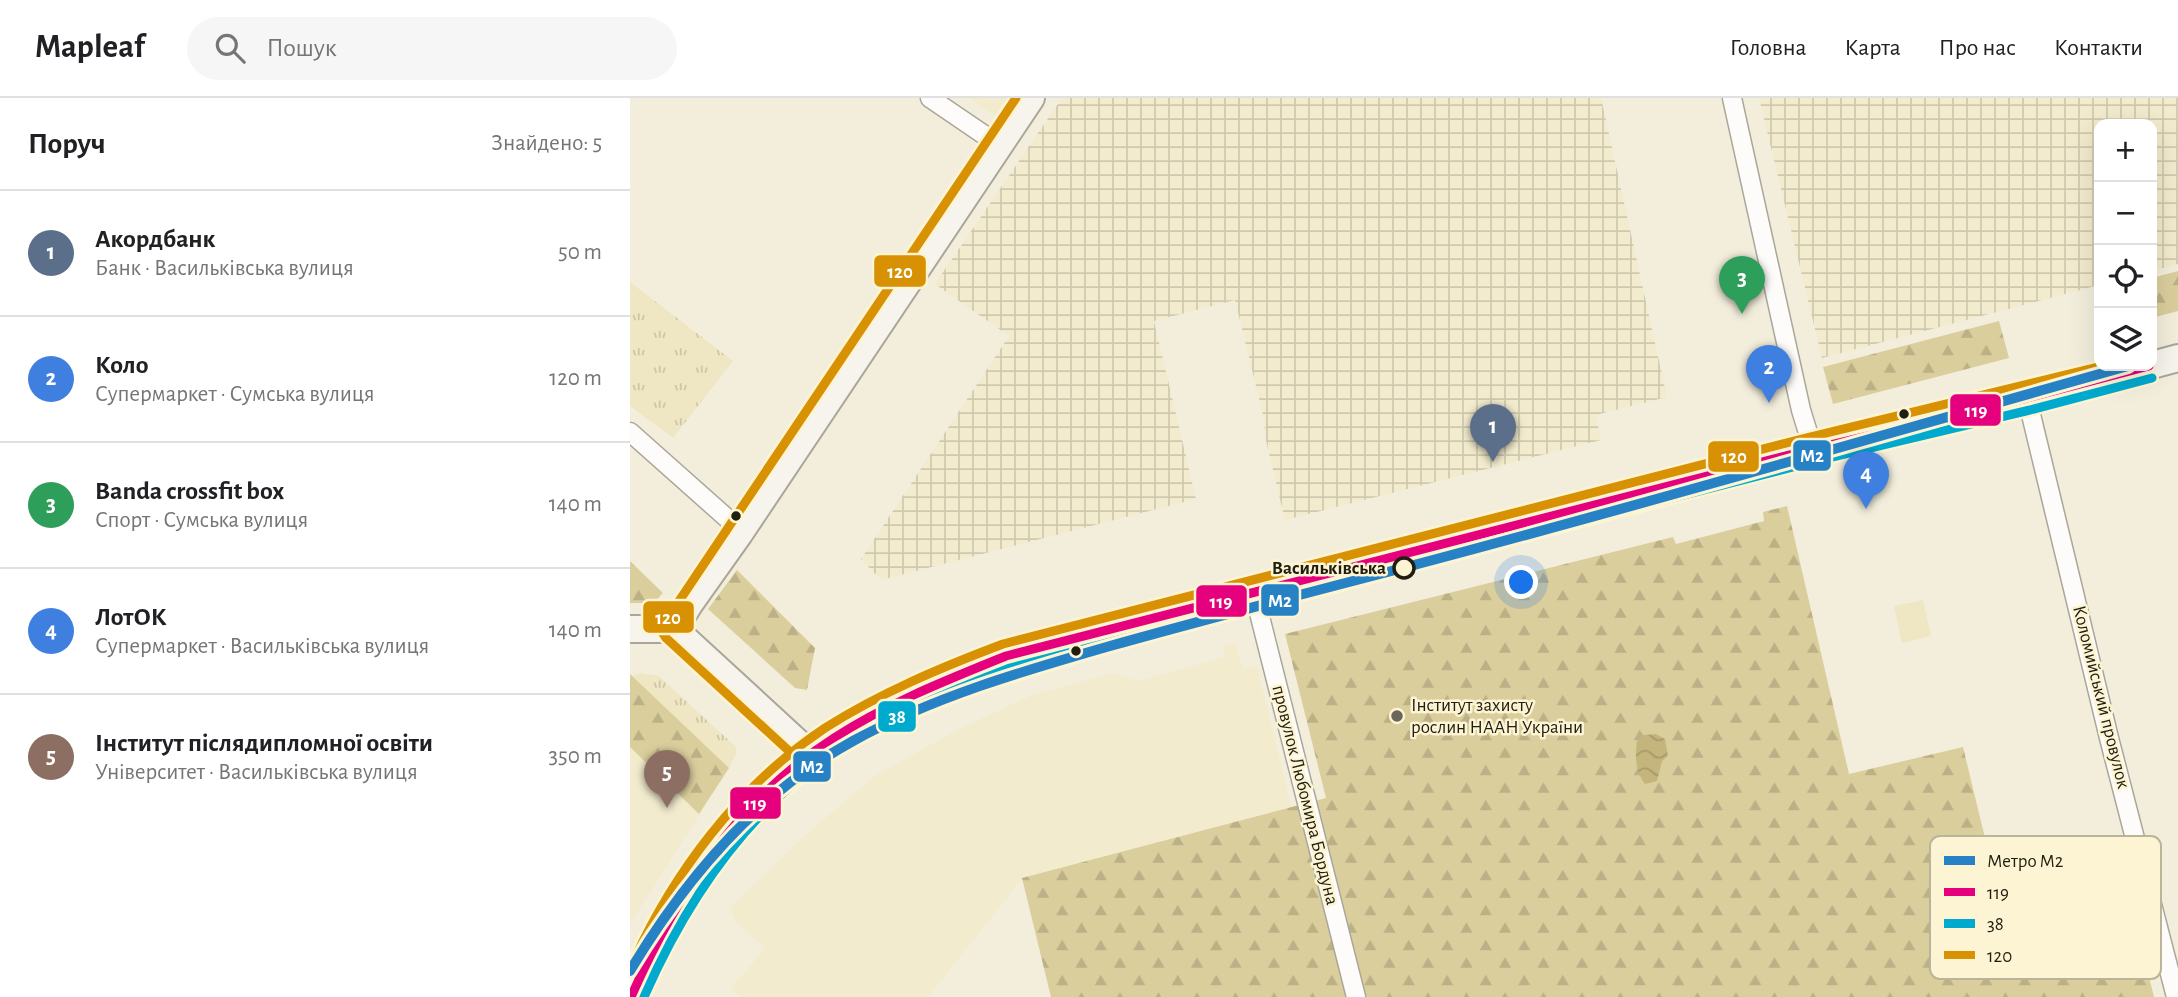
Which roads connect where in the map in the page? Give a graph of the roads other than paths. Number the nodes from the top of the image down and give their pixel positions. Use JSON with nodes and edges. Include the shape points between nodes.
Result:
{"nodes":[{"id":1,"x":930,"y":98,"type":"edge"},
{"id":2,"x":1031,"y":98,"type":"edge"},
{"id":3,"x":1732,"y":98,"type":"edge"},
{"id":4,"x":999,"y":145,"type":"junction"},
{"id":5,"x":2178,"y":358,"type":"edge"},
{"id":6,"x":2157,"y":363,"type":"edge"},
{"id":7,"x":2128,"y":371,"type":"edge"},
{"id":8,"x":2027,"y":398,"type":"junction"},
{"id":9,"x":630,"y":432,"type":"edge"},
{"id":10,"x":1813,"y":449,"type":"junction"},
{"id":11,"x":739,"y":534,"type":"junction"},
{"id":12,"x":1255,"y":593,"type":"junction"},
{"id":13,"x":630,"y":629,"type":"edge"},
{"id":14,"x":674,"y":629,"type":"junction"},
{"id":15,"x":810,"y":754,"type":"junction"},
{"id":16,"x":2134,"y":836,"type":"edge"},
{"id":17,"x":2161,"y":939,"type":"edge"},
{"id":18,"x":631,"y":997,"type":"edge"},
{"id":19,"x":1356,"y":997,"type":"edge"},
{"id":20,"x":2176,"y":997,"type":"edge"}],
"edges":[{"from":1,"to":4,"type":"street"},
{"from":2,"to":4,"type":"main road"},
{"from":3,"to":10,"type":"street"},
{"from":4,"to":11,"type":"main road"},
{"from":5,"to":6,"type":"main road"},
{"from":7,"to":8,"type":"main road"},
{"from":8,"to":10,"type":"main road"},
{"from":8,"to":16,"type":"street","name":"Коломийський провулок"},
{"from":9,"to":11,"type":"street"},
{"from":10,"to":12,"type":"main road"},
{"from":11,"to":14,"type":"main road"},
{"from":12,"to":15,"type":"main road","via":[[1006,656],[900,702]]},
{"from":12,"to":19,"type":"street","name":"провулок Любомира Бордуна"},
{"from":13,"to":14,"type":"main road"},
{"from":14,"to":15,"type":"main road"},
{"from":15,"to":18,"type":"main road","via":[[759,799],[701,867],[671,913]]},
{"from":17,"to":20,"type":"street","name":"Коломийський провулок"}]}
